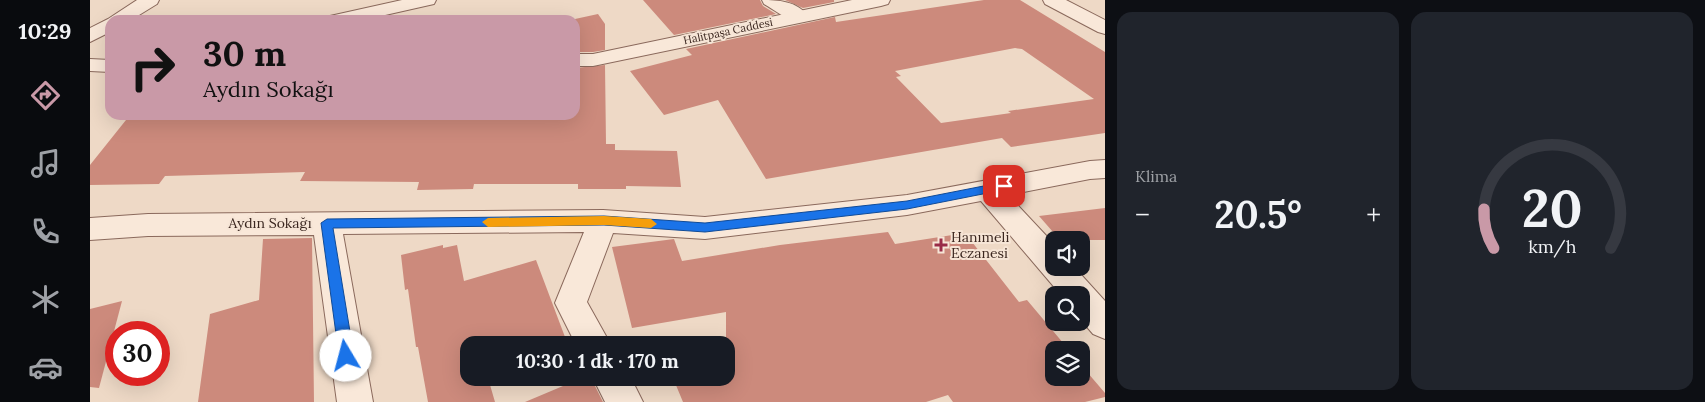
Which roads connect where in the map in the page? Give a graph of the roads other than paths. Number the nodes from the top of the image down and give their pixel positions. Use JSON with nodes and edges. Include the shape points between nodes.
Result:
{"nodes":[{"id":1,"x":150,"y":0,"type":"edge"},
{"id":2,"x":427,"y":0,"type":"edge"},
{"id":3,"x":771,"y":0,"type":"edge"},
{"id":4,"x":881,"y":0,"type":"edge"},
{"id":5,"x":1052,"y":0,"type":"edge"},
{"id":6,"x":125,"y":15,"type":"edge"},
{"id":7,"x":360,"y":15,"type":"edge"},
{"id":8,"x":798,"y":16,"type":"junction"},
{"id":9,"x":105,"y":27,"type":"edge"},
{"id":10,"x":1105,"y":28,"type":"edge"},
{"id":11,"x":90,"y":36,"type":"edge"},
{"id":12,"x":580,"y":60,"type":"edge"},
{"id":13,"x":90,"y":65,"type":"edge"},
{"id":14,"x":105,"y":66,"type":"edge"},
{"id":15,"x":1105,"y":169,"type":"edge"},
{"id":16,"x":987,"y":190,"type":"junction"},
{"id":17,"x":604,"y":220,"type":"junction"},
{"id":18,"x":327,"y":223,"type":"junction"},
{"id":19,"x":90,"y":229,"type":"edge"},
{"id":20,"x":1045,"y":255,"type":"edge"},
{"id":21,"x":1064,"y":276,"type":"edge"},
{"id":22,"x":1072,"y":286,"type":"edge"},
{"id":23,"x":1090,"y":306,"type":"edge"},
{"id":24,"x":1105,"y":324,"type":"edge"},
{"id":25,"x":589,"y":336,"type":"edge"},
{"id":26,"x":616,"y":386,"type":"edge"},
{"id":27,"x":355,"y":402,"type":"edge"},
{"id":28,"x":625,"y":402,"type":"edge"}],
"edges":[{"from":1,"to":6,"type":"street"},
{"from":2,"to":7,"type":"street"},
{"from":3,"to":8,"type":"street"},
{"from":4,"to":8,"type":"street","name":"Halitpaşa Caddesi"},
{"from":5,"to":10,"type":"street"},
{"from":8,"to":12,"type":"street","name":"Halitpaşa Caddesi","via":[[593,60]]},
{"from":9,"to":11,"type":"street"},
{"from":13,"to":14,"type":"street"},
{"from":15,"to":16,"type":"street","name":"Aydın Sokağı"},
{"from":16,"to":17,"type":"street","name":"Aydın Sokağı","via":[[907,205],[705,228]]},
{"from":16,"to":20,"type":"street"},
{"from":17,"to":18,"type":"street","name":"Aydın Sokağı"},
{"from":17,"to":25,"type":"street","via":[[571,303]]},
{"from":18,"to":19,"type":"street","name":"Aydın Sokağı","via":[[148,225]]},
{"from":18,"to":27,"type":"street"},
{"from":21,"to":22,"type":"street"},
{"from":23,"to":24,"type":"street"},
{"from":26,"to":28,"type":"street"}]}
